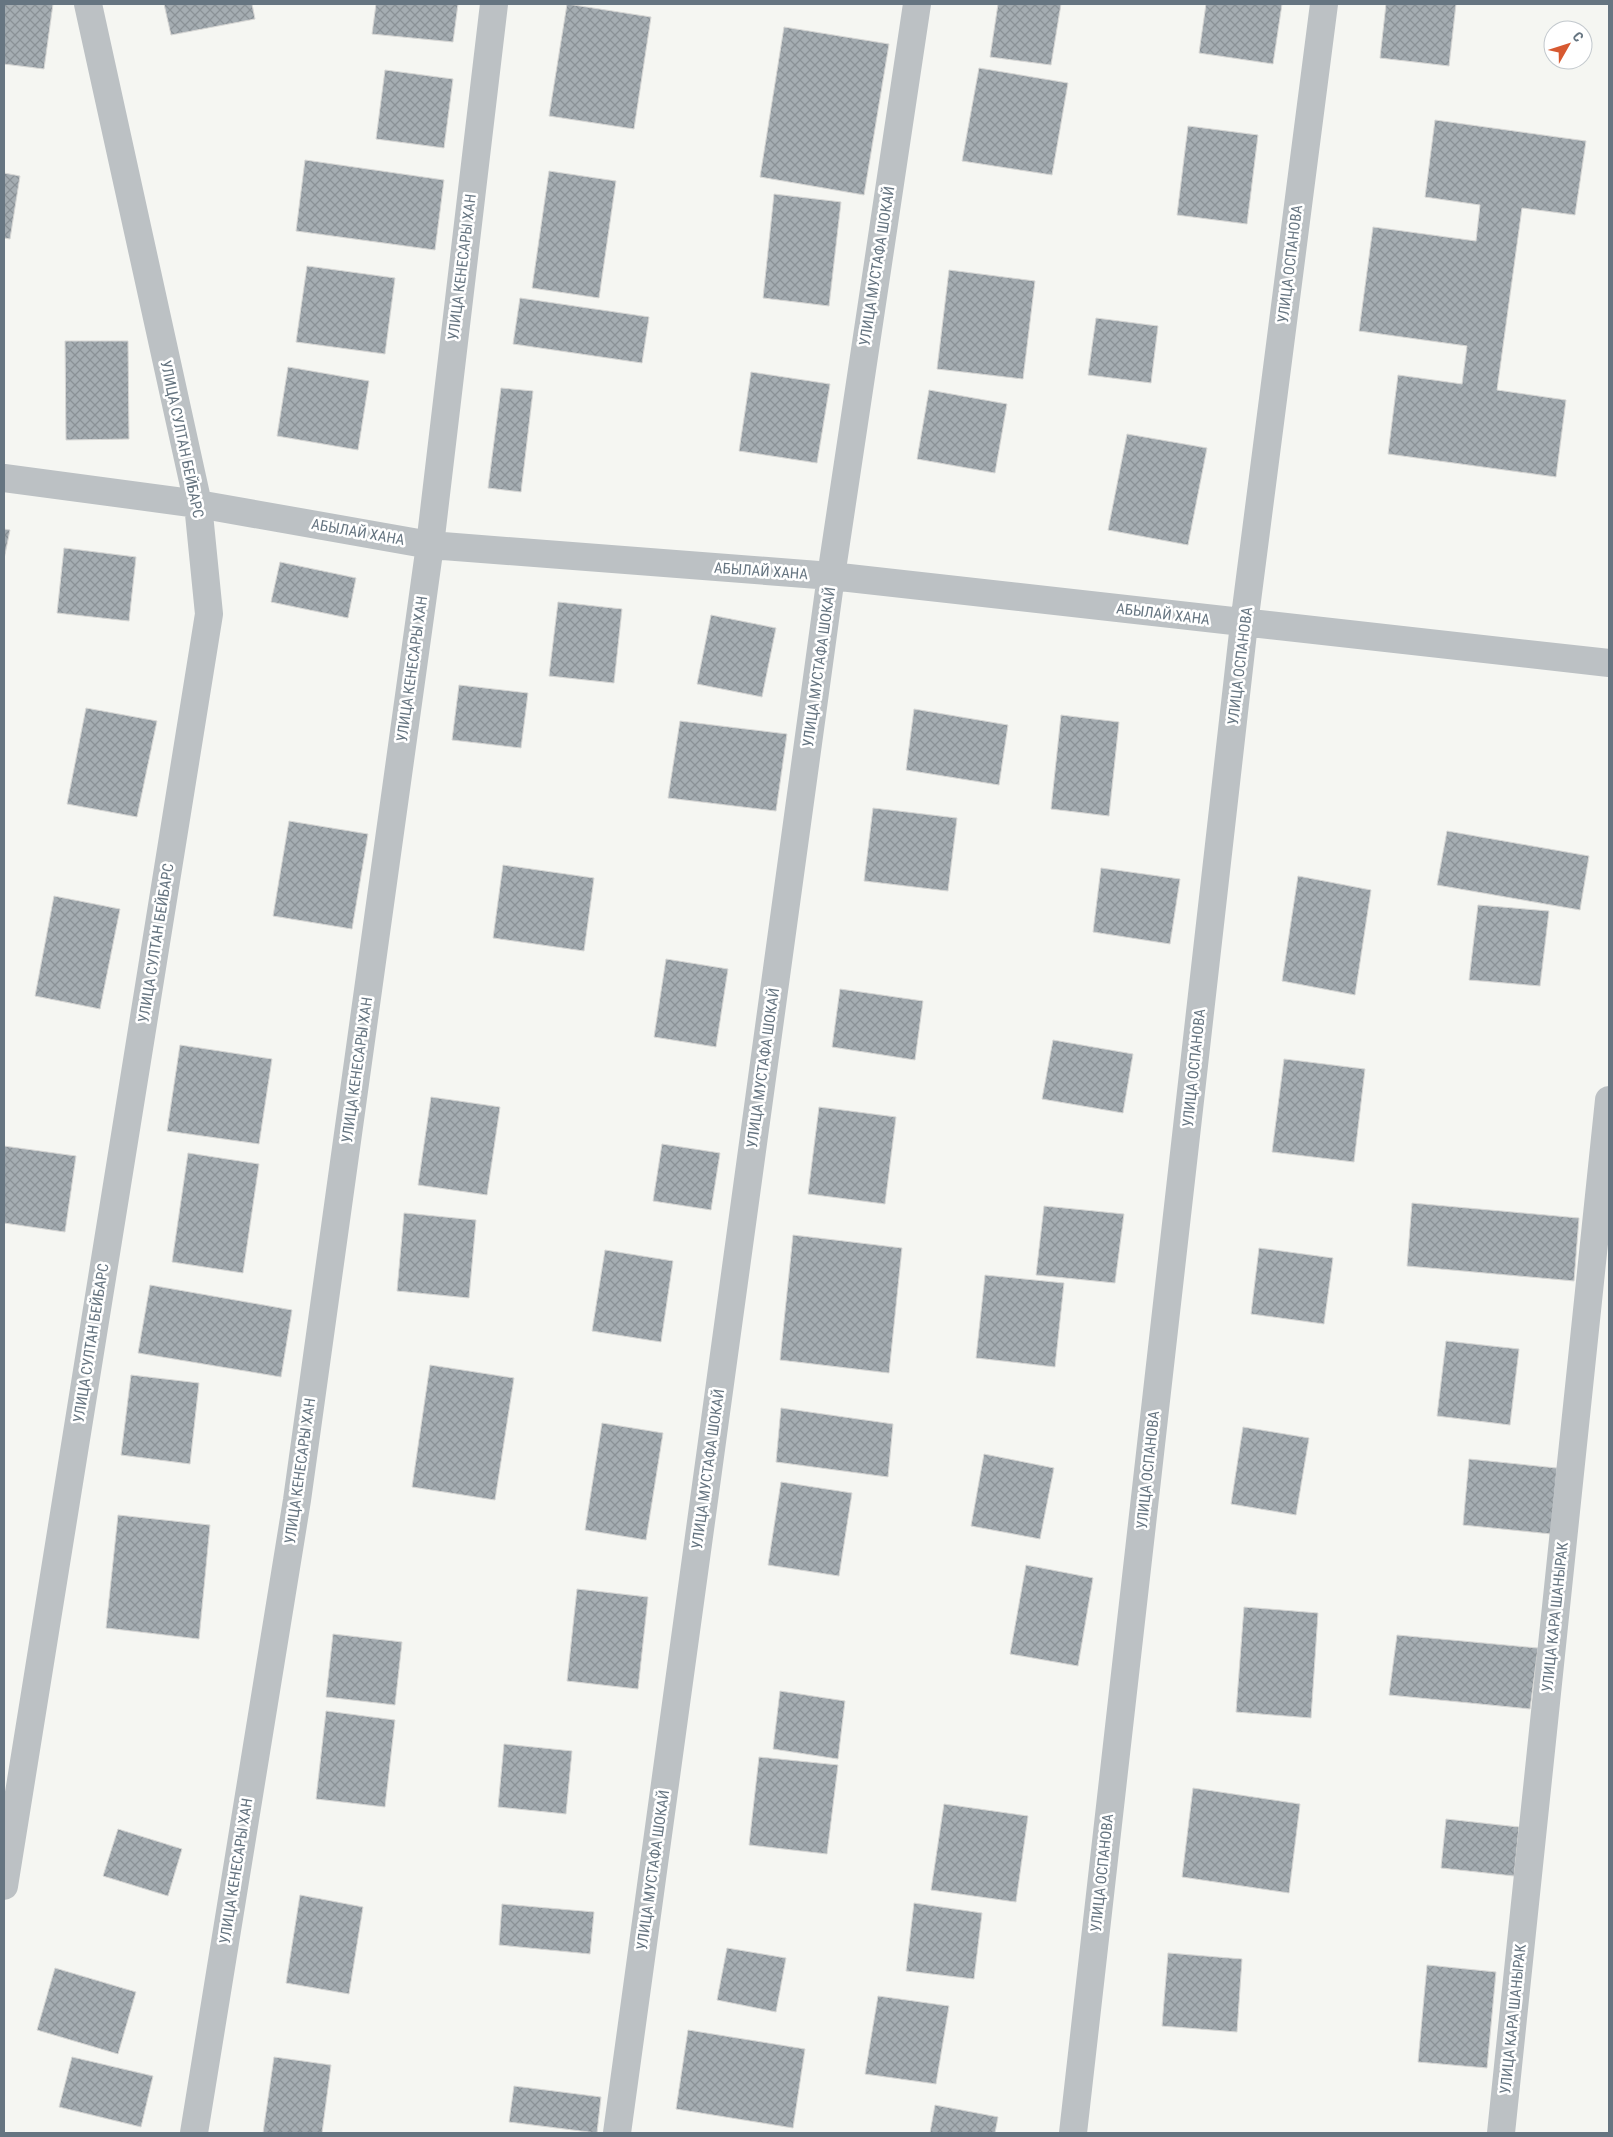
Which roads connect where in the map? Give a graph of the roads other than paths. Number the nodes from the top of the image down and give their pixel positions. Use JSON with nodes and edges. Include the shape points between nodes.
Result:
{"nodes":[{"id":1,"x":88,"y":4,"type":"edge"},
{"id":2,"x":494,"y":4,"type":"edge"},
{"id":3,"x":917,"y":4,"type":"edge"},
{"id":4,"x":1324,"y":4,"type":"edge"},
{"id":5,"x":4,"y":478,"type":"edge"},
{"id":6,"x":198,"y":504,"type":"junction"},
{"id":7,"x":430,"y":545,"type":"junction"},
{"id":8,"x":831,"y":576,"type":"junction"},
{"id":9,"x":1244,"y":624,"type":"junction"},
{"id":10,"x":1609,"y":664,"type":"edge"},
{"id":11,"x":1609,"y":1100,"type":"edge"},
{"id":12,"x":4,"y":1886,"type":"edge"},
{"id":13,"x":194,"y":2133,"type":"edge"},
{"id":14,"x":617,"y":2133,"type":"edge"},
{"id":15,"x":1073,"y":2133,"type":"edge"},
{"id":16,"x":1500,"y":2133,"type":"edge"}],
"edges":[{"from":1,"to":6,"type":"street","name":"УЛИЦА СУЛТАН БЕЙБАРС"},
{"from":2,"to":7,"type":"street","name":"УЛИЦА КЕНЕСАРЫ ХАН"},
{"from":3,"to":8,"type":"street","name":"УЛИЦА МУСТАФА ШОКАЙ"},
{"from":4,"to":9,"type":"street","name":"УЛИЦА ОСПАНОВА"},
{"from":5,"to":6,"type":"street","name":"АБЫЛАЙ ХАНА"},
{"from":6,"to":7,"type":"street","name":"АБЫЛАЙ ХАНА"},
{"from":6,"to":12,"type":"street","name":"УЛИЦА СУЛТАН БЕЙБАРС","via":[[209,614]]},
{"from":7,"to":8,"type":"street","name":"АБЫЛАЙ ХАНА"},
{"from":7,"to":13,"type":"street","name":"УЛИЦА КЕНЕСАРЫ ХАН","via":[[297,1500]]},
{"from":8,"to":9,"type":"street","name":"АБЫЛАЙ ХАНА"},
{"from":8,"to":14,"type":"street","name":"УЛИЦА МУСТАФА ШОКАЙ"},
{"from":9,"to":10,"type":"street","name":"АБЫЛАЙ ХАНА"},
{"from":9,"to":15,"type":"street","name":"УЛИЦА ОСПАНОВА"},
{"from":11,"to":16,"type":"street","name":"УЛИЦА КАРА ШАНЫРАК"}]}
